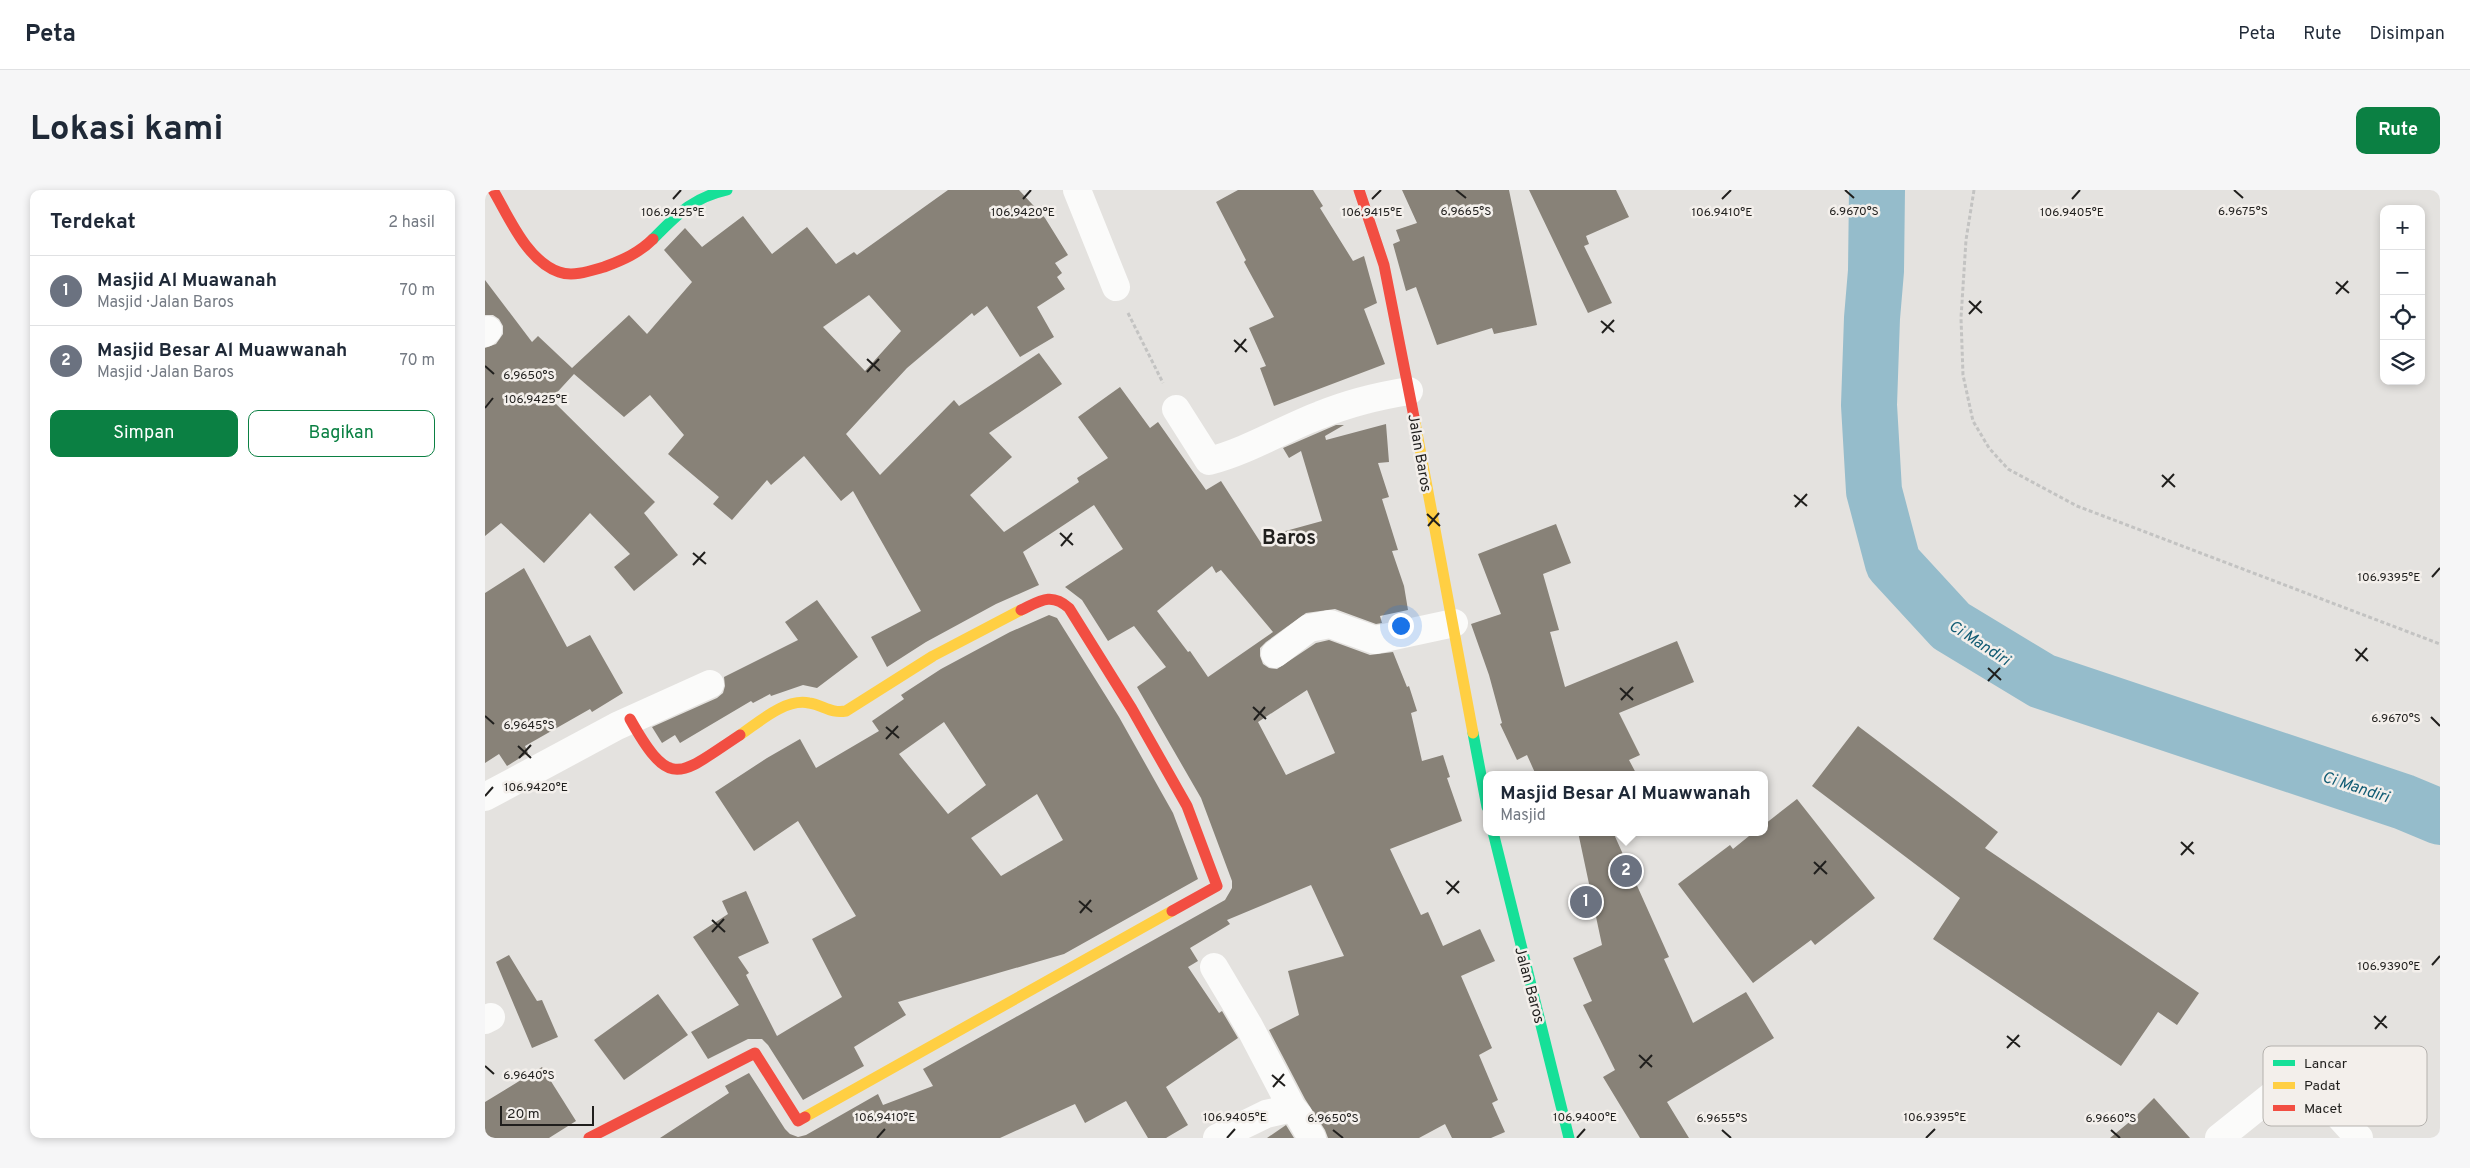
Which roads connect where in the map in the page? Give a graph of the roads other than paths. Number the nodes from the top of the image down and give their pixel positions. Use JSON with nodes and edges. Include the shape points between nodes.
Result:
{"nodes":[{"id":1,"x":493,"y":190,"type":"edge"},
{"id":2,"x":727,"y":190,"type":"edge"},
{"id":3,"x":1077,"y":190,"type":"edge"},
{"id":4,"x":1359,"y":190,"type":"edge"},
{"id":5,"x":1116,"y":287,"type":"road end"},
{"id":6,"x":1409,"y":391,"type":"junction"},
{"id":7,"x":1176,"y":408,"type":"road end"},
{"id":8,"x":1454,"y":623,"type":"junction"},
{"id":9,"x":1275,"y":654,"type":"dead end"},
{"id":10,"x":710,"y":684,"type":"dead end"},
{"id":11,"x":631,"y":720,"type":"junction"},
{"id":12,"x":1483,"y":788,"type":"edge"},
{"id":13,"x":485,"y":797,"type":"edge"},
{"id":14,"x":1494,"y":836,"type":"edge"},
{"id":15,"x":1214,"y":967,"type":"dead end"},
{"id":16,"x":2263,"y":1103,"type":"edge"},
{"id":17,"x":1292,"y":1108,"type":"junction"},
{"id":18,"x":2348,"y":1126,"type":"edge"},
{"id":19,"x":589,"y":1138,"type":"edge"},
{"id":20,"x":1217,"y":1138,"type":"edge"},
{"id":21,"x":1312,"y":1138,"type":"edge"},
{"id":22,"x":1569,"y":1138,"type":"edge"},
{"id":23,"x":2219,"y":1138,"type":"edge"},
{"id":24,"x":2359,"y":1138,"type":"edge"}],
"edges":[{"from":1,"to":2,"type":"street","via":[[530,247],[549,267],[569,274],[597,269],[632,256],[683,206],[707,194]]},
{"from":3,"to":5,"type":"street"},
{"from":4,"to":6,"type":"street","name":"Jalan Baros","via":[[1384,264]]},
{"from":6,"to":7,"type":"street","via":[[1362,399],[1226,456],[1209,460]]},
{"from":6,"to":8,"type":"street","name":"Jalan Baros"},
{"from":8,"to":9,"type":"street","via":[[1375,640],[1330,624],[1309,628]]},
{"from":8,"to":12,"type":"street","name":"Jalan Baros"},
{"from":10,"to":11,"type":"street"},
{"from":11,"to":13,"type":"street"},
{"from":11,"to":19,"type":"street","via":[[654,758],[665,768],[677,770],[692,766],[776,711],[800,702],[831,713],[846,711],[933,656],[1003,618],[1043,599],[1054,599],[1069,608],[1187,806],[1217,886],[798,1121],[755,1053]]},
{"from":14,"to":22,"type":"street","name":"Jalan Baros"},
{"from":15,"to":17,"type":"street"},
{"from":16,"to":23,"type":"street"},
{"from":17,"to":20,"type":"street","via":[[1266,1114]]},
{"from":17,"to":21,"type":"street"},
{"from":18,"to":24,"type":"street"}]}
